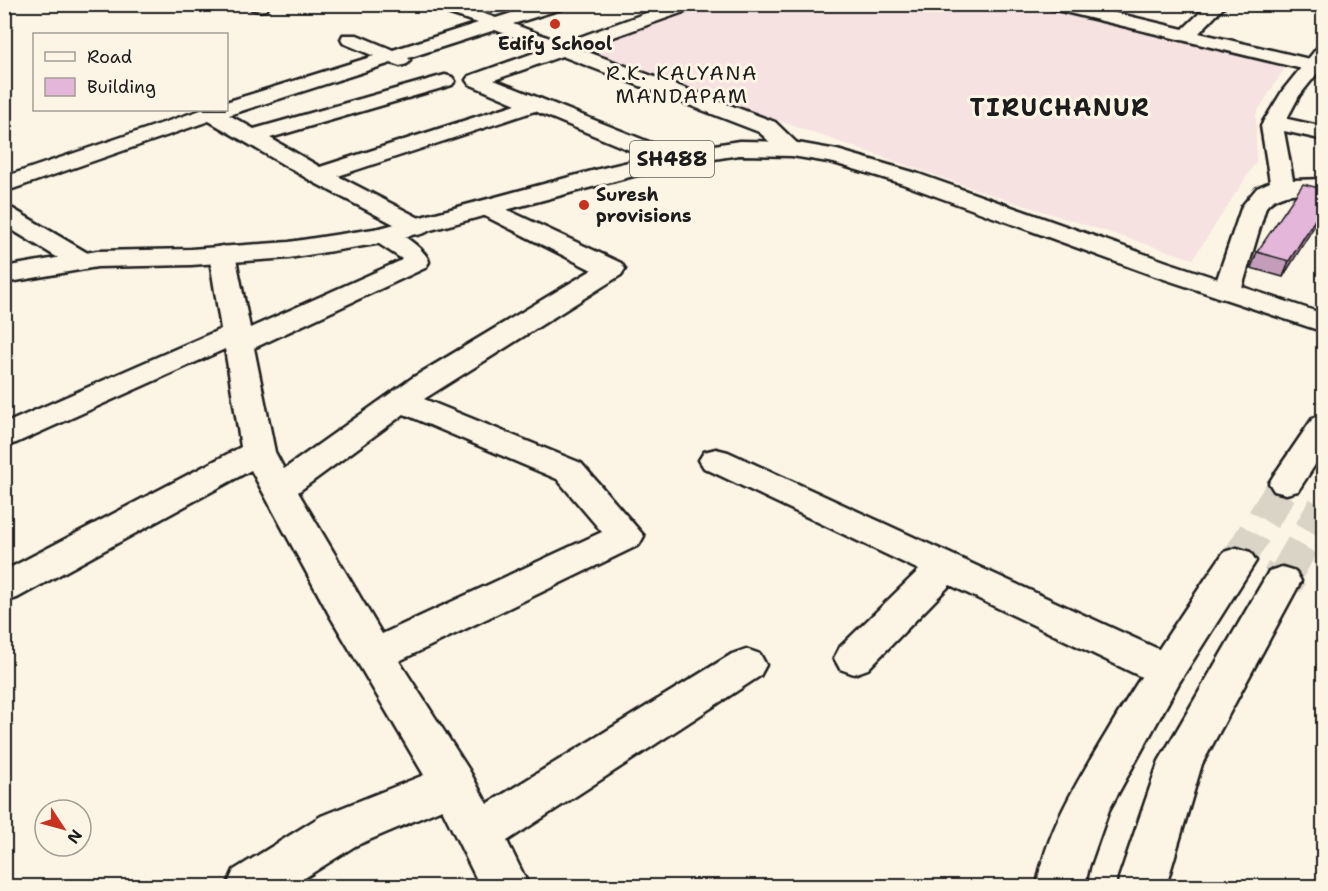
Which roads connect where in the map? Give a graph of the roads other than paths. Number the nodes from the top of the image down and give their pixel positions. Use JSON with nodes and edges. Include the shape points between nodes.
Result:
{"nodes":[{"id":1,"x":438,"y":4,"type":"edge"},
{"id":2,"x":558,"y":4,"type":"edge"},
{"id":3,"x":690,"y":4,"type":"edge"},
{"id":4,"x":1054,"y":4,"type":"edge"},
{"id":5,"x":1219,"y":4,"type":"edge"},
{"id":6,"x":1082,"y":8,"type":"edge"},
{"id":7,"x":1152,"y":11,"type":"dead end"},
{"id":8,"x":497,"y":24,"type":"junction"},
{"id":9,"x":1137,"y":25,"type":"junction"},
{"id":10,"x":1186,"y":36,"type":"junction"},
{"id":11,"x":350,"y":39,"type":"dead end"},
{"id":12,"x":558,"y":50,"type":"junction"},
{"id":13,"x":392,"y":57,"type":"junction"},
{"id":14,"x":1319,"y":59,"type":"edge"},
{"id":15,"x":476,"y":80,"type":"junction"},
{"id":16,"x":445,"y":81,"type":"junction"},
{"id":17,"x":536,"y":104,"type":"junction"},
{"id":18,"x":228,"y":106,"type":"edge"},
{"id":19,"x":213,"y":111,"type":"edge"},
{"id":20,"x":217,"y":111,"type":"edge"},
{"id":21,"x":1274,"y":122,"type":"junction"},
{"id":22,"x":1323,"y":134,"type":"edge"},
{"id":23,"x":251,"y":137,"type":"junction"},
{"id":24,"x":792,"y":150,"type":"junction"},
{"id":25,"x":671,"y":159,"type":"junction"},
{"id":26,"x":318,"y":175,"type":"junction"},
{"id":27,"x":4,"y":185,"type":"edge"},
{"id":28,"x":1323,"y":186,"type":"edge"},
{"id":29,"x":1279,"y":188,"type":"junction"},
{"id":30,"x":488,"y":208,"type":"junction"},
{"id":31,"x":4,"y":214,"type":"edge"},
{"id":32,"x":418,"y":227,"type":"junction"},
{"id":33,"x":382,"y":235,"type":"junction"},
{"id":34,"x":222,"y":254,"type":"junction"},
{"id":35,"x":82,"y":261,"type":"junction"},
{"id":36,"x":4,"y":275,"type":"edge"},
{"id":37,"x":1227,"y":291,"type":"junction"},
{"id":38,"x":1323,"y":324,"type":"edge"},
{"id":39,"x":237,"y":339,"type":"junction"},
{"id":40,"x":401,"y":401,"type":"junction"},
{"id":41,"x":1323,"y":425,"type":"edge"},
{"id":42,"x":4,"y":436,"type":"edge"},
{"id":43,"x":258,"y":452,"type":"junction"},
{"id":44,"x":716,"y":460,"type":"dead end"},
{"id":45,"x":1286,"y":483,"type":"tunnel mouth"},
{"id":46,"x":279,"y":489,"type":"junction"},
{"id":47,"x":1237,"y":561,"type":"tunnel mouth"},
{"id":48,"x":944,"y":568,"type":"junction"},
{"id":49,"x":1282,"y":580,"type":"tunnel mouth"},
{"id":50,"x":4,"y":588,"type":"edge"},
{"id":51,"x":374,"y":655,"type":"junction"},
{"id":52,"x":854,"y":658,"type":"dead end"},
{"id":53,"x":746,"y":665,"type":"dead end"},
{"id":54,"x":1165,"y":670,"type":"junction"},
{"id":55,"x":453,"y":784,"type":"junction"},
{"id":56,"x":479,"y":834,"type":"junction"},
{"id":57,"x":251,"y":886,"type":"edge"},
{"id":58,"x":505,"y":886,"type":"edge"},
{"id":59,"x":1061,"y":886,"type":"edge"},
{"id":60,"x":1142,"y":886,"type":"edge"}],
"edges":[{"from":1,"to":8,"type":"street"},
{"from":2,"to":8,"type":"street"},
{"from":3,"to":12,"type":"street"},
{"from":4,"to":6,"type":"street"},
{"from":5,"to":10,"type":"street"},
{"from":6,"to":9,"type":"street"},
{"from":7,"to":9,"type":"street"},
{"from":8,"to":12,"type":"street"},
{"from":8,"to":13,"type":"street"},
{"from":9,"to":10,"type":"street"},
{"from":10,"to":14,"type":"street"},
{"from":11,"to":13,"type":"street"},
{"from":12,"to":15,"type":"street"},
{"from":12,"to":24,"type":"street","via":[[767,127]]},
{"from":13,"to":16,"type":"street"},
{"from":13,"to":18,"type":"street"},
{"from":14,"to":21,"type":"street","via":[[1290,94]]},
{"from":15,"to":16,"type":"street"},
{"from":15,"to":17,"type":"street"},
{"from":16,"to":23,"type":"street"},
{"from":17,"to":25,"type":"street"},
{"from":17,"to":26,"type":"street"},
{"from":19,"to":27,"type":"street"},
{"from":20,"to":23,"type":"street"},
{"from":21,"to":22,"type":"street"},
{"from":21,"to":29,"type":"street","via":[[1282,182]]},
{"from":23,"to":26,"type":"street"},
{"from":24,"to":25,"type":"street","number":"SH488","via":[[739,148]]},
{"from":24,"to":37,"type":"street","number":"SH488","via":[[837,157],[908,178]]},
{"from":25,"to":30,"type":"street","number":"SH488"},
{"from":26,"to":32,"type":"street"},
{"from":28,"to":29,"type":"street"},
{"from":29,"to":37,"type":"street","via":[[1265,193],[1254,206]]},
{"from":30,"to":32,"type":"street","number":"SH488"},
{"from":30,"to":40,"type":"street","via":[[612,269]]},
{"from":31,"to":35,"type":"street"},
{"from":32,"to":33,"type":"street","number":"SH488"},
{"from":33,"to":34,"type":"street","number":"SH488"},
{"from":33,"to":39,"type":"street","via":[[415,256],[416,262]]},
{"from":34,"to":35,"type":"street","number":"SH488"},
{"from":34,"to":39,"type":"street"},
{"from":35,"to":36,"type":"street","number":"SH488"},
{"from":37,"to":38,"type":"street","number":"SH488"},
{"from":39,"to":42,"type":"street"},
{"from":39,"to":43,"type":"street"},
{"from":40,"to":46,"type":"street"},
{"from":40,"to":51,"type":"street","via":[[569,471],[626,536]]},
{"from":41,"to":45,"type":"street"},
{"from":43,"to":46,"type":"street"},
{"from":43,"to":50,"type":"street"},
{"from":44,"to":48,"type":"street"},
{"from":46,"to":51,"type":"street"},
{"from":47,"to":54,"type":"street"},
{"from":48,"to":52,"type":"street"},
{"from":48,"to":54,"type":"street"},
{"from":49,"to":60,"type":"street","via":[[1181,761]]},
{"from":51,"to":55,"type":"street"},
{"from":53,"to":56,"type":"street"},
{"from":54,"to":59,"type":"street","via":[[1089,805]]},
{"from":55,"to":56,"type":"street"},
{"from":55,"to":57,"type":"street","via":[[338,831]]},
{"from":56,"to":58,"type":"street"}]}
